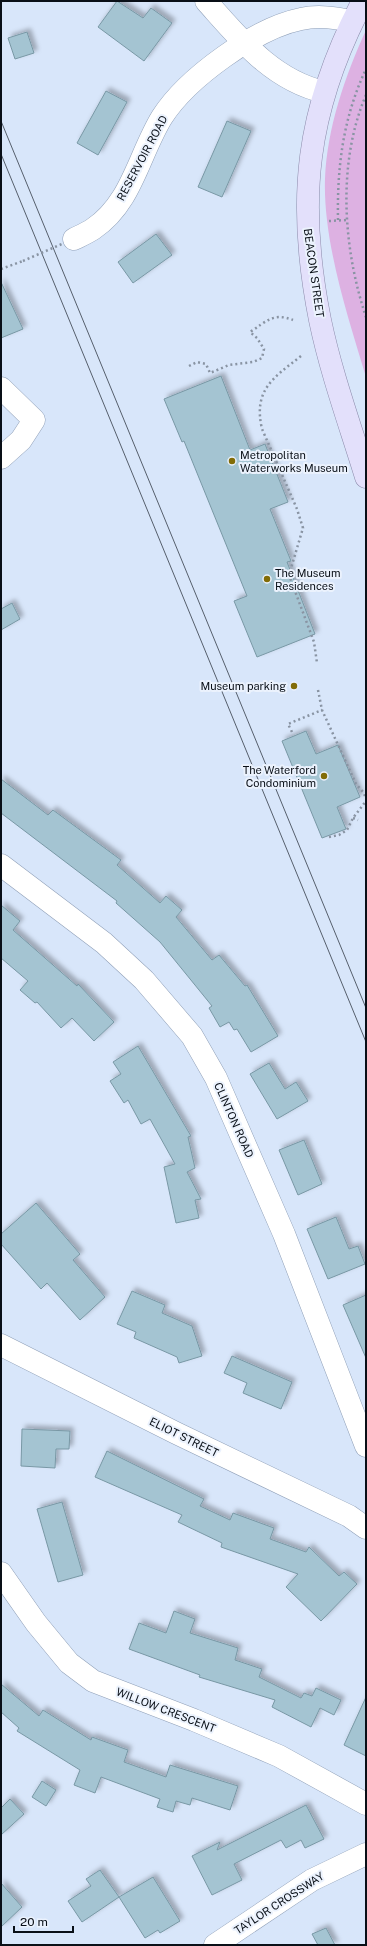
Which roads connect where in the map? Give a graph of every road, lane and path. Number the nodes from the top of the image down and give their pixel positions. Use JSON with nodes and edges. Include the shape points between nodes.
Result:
{"nodes":[{"id":1,"x":206,"y":1,"type":"edge"},
{"id":2,"x":363,"y":1,"type":"edge"},
{"id":3,"x":352,"y":21,"type":"junction"},
{"id":4,"x":244,"y":44,"type":"junction"},
{"id":5,"x":366,"y":69,"type":"edge"},
{"id":6,"x":324,"y":92,"type":"junction"},
{"id":7,"x":366,"y":95,"type":"edge"},
{"id":8,"x":338,"y":220,"type":"junction"},
{"id":9,"x":347,"y":220,"type":"junction"},
{"id":10,"x":328,"y":221,"type":"dead end"},
{"id":11,"x":68,"y":241,"type":"joint"},
{"id":12,"x":1,"y":269,"type":"edge"},
{"id":13,"x":366,"y":317,"type":"edge"},
{"id":14,"x":293,"y":320,"type":"dead end"},
{"id":15,"x":301,"y":356,"type":"dead end"},
{"id":16,"x":189,"y":366,"type":"dead end"},
{"id":17,"x":1,"y":388,"type":"edge"},
{"id":18,"x":1,"y":458,"type":"edge"},
{"id":19,"x":366,"y":477,"type":"edge"},
{"id":20,"x":316,"y":663,"type":"dead end"},
{"id":21,"x":318,"y":690,"type":"dead end"},
{"id":22,"x":322,"y":710,"type":"junction"},
{"id":23,"x":292,"y":732,"type":"dead end"},
{"id":24,"x":366,"y":798,"type":"edge"},
{"id":25,"x":366,"y":801,"type":"edge"},
{"id":26,"x":353,"y":818,"type":"junction"},
{"id":27,"x":358,"y":820,"type":"dead end"},
{"id":28,"x":329,"y":837,"type":"dead end"},
{"id":29,"x":1,"y":865,"type":"edge"},
{"id":30,"x":1,"y":1345,"type":"edge"},
{"id":31,"x":366,"y":1446,"type":"edge"},
{"id":32,"x":366,"y":1528,"type":"edge"},
{"id":33,"x":1,"y":1573,"type":"edge"},
{"id":34,"x":366,"y":1804,"type":"edge"},
{"id":35,"x":366,"y":1854,"type":"edge"},
{"id":36,"x":215,"y":1945,"type":"edge"}],
"edges":[{"from":1,"to":4,"type":"street"},
{"from":2,"to":3,"type":"main road","name":"BEACON STREET"},
{"from":3,"to":4,"type":"street","name":"RESERVOIR ROAD","via":[[336,18],[302,18],[284,23]]},
{"from":3,"to":6,"type":"main road","name":"BEACON STREET"},
{"from":4,"to":6,"type":"street","via":[[285,77]]},
{"from":4,"to":11,"type":"street","name":"RESERVOIR ROAD","via":[[198,76],[183,90],[162,117],[137,172],[118,204],[93,230]]},
{"from":5,"to":8,"type":"path","via":[[347,120],[338,186]]},
{"from":6,"to":19,"type":"main road","name":"BEACON STREET","via":[[316,121],[308,177],[306,206],[310,258],[320,321]]},
{"from":7,"to":9,"type":"path","via":[[349,167]]},
{"from":8,"to":9,"type":"path"},
{"from":8,"to":10,"type":"path"},
{"from":9,"to":13,"type":"path","via":[[354,274]]},
{"from":11,"to":12,"type":"path","bridge":true},
{"from":14,"to":16,"type":"path","via":[[283,316],[275,317],[250,332],[264,349],[262,358],[253,362],[229,365],[210,373],[206,364],[197,362]]},
{"from":15,"to":20,"type":"path","via":[[279,372],[264,392],[259,416],[262,430],[297,509],[302,528],[290,575],[314,642]]},
{"from":17,"to":18,"type":"street","via":[[34,420],[21,440]]},
{"from":21,"to":22,"type":"path"},
{"from":22,"to":23,"type":"path","via":[[288,724]]},
{"from":22,"to":24,"type":"path","via":[[356,784]]},
{"from":25,"to":26,"type":"path"},
{"from":26,"to":27,"type":"path"},
{"from":26,"to":28,"type":"path","via":[[347,830]]},
{"from":29,"to":31,"type":"street","name":"CLINTON ROAD","via":[[104,943],[144,980],[192,1036],[216,1078],[284,1234]]},
{"from":30,"to":32,"type":"street","name":"ELIOT STREET","via":[[349,1516]]},
{"from":33,"to":34,"type":"street","name":"WILLOW CRESCENT","via":[[36,1623],[69,1663],[93,1681],[279,1756]]},
{"from":35,"to":36,"type":"street","name":"TAYLOR CROSSWAY","via":[[312,1880]]}]}
